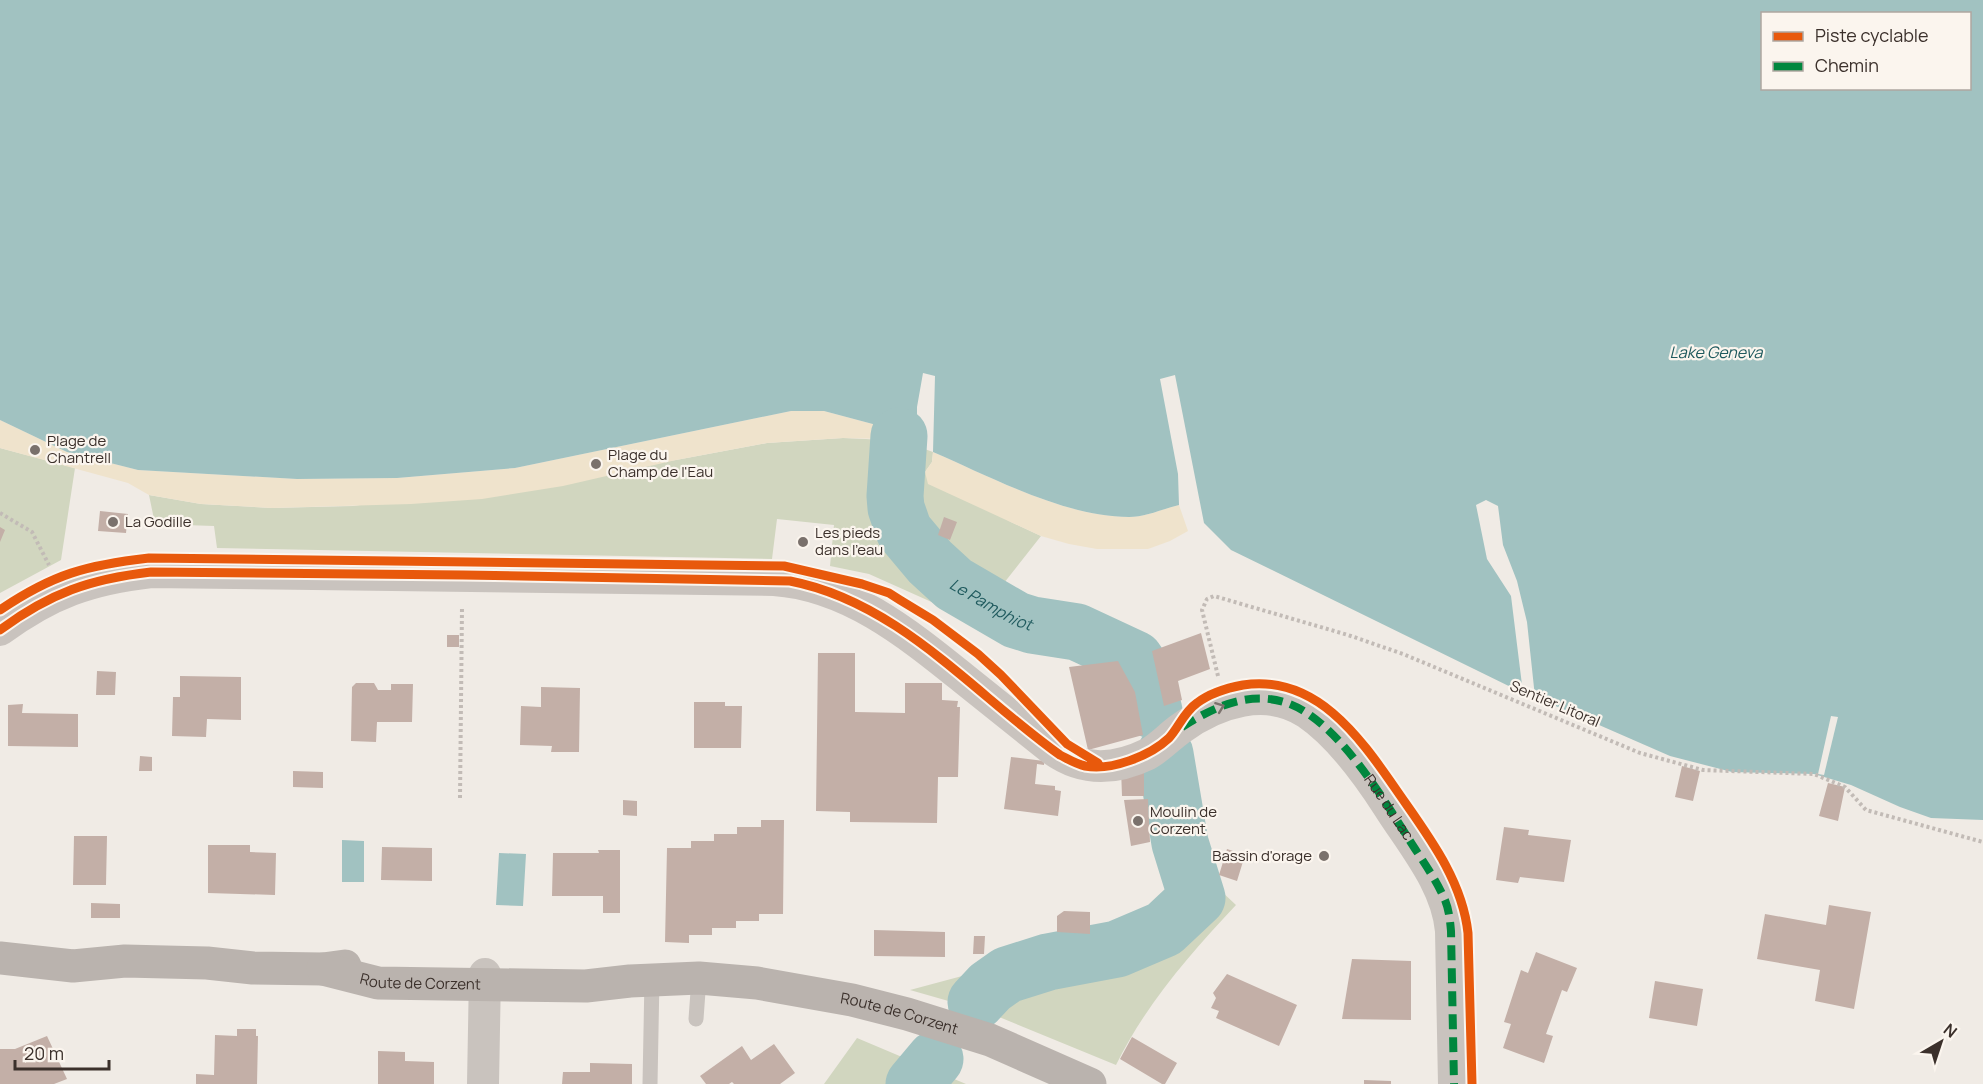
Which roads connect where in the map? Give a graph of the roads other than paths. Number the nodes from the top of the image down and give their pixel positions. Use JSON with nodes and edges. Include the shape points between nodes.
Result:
{"nodes":[{"id":1,"x":0,"y":630,"type":"edge"},
{"id":2,"x":0,"y":958,"type":"edge"},
{"id":3,"x":254,"y":968,"type":"junction"},
{"id":4,"x":651,"y":974,"type":"junction"},
{"id":5,"x":0,"y":977,"type":"edge"},
{"id":6,"x":699,"y":978,"type":"junction"},
{"id":7,"x":485,"y":979,"type":"junction"},
{"id":8,"x":696,"y":1019,"type":"dead end"},
{"id":9,"x":1459,"y":1067,"type":"edge"},
{"id":10,"x":483,"y":1084,"type":"edge"},
{"id":11,"x":650,"y":1084,"type":"edge"},
{"id":12,"x":1090,"y":1084,"type":"edge"}],
"edges":[{"from":1,"to":9,"type":"street","name":"Rue du Lac","one_way":true,"via":[[64,591],[129,575],[171,572],[774,580],[807,584],[858,604],[901,630],[1053,750],[1083,766],[1134,759],[1225,704],[1272,699],[1296,707],[1318,721],[1360,767],[1440,890],[1450,919]]},
{"from":2,"to":3,"type":"street","name":"Route de Corzent","via":[[73,966],[125,960]]},
{"from":3,"to":5,"type":"street","name":"Route de Corzent","via":[[180,979]]},
{"from":3,"to":7,"type":"street","name":"Route de Corzent","via":[[428,965]]},
{"from":4,"to":6,"type":"street","name":"Route de Corzent"},
{"from":4,"to":7,"type":"street","name":"Route de Corzent","via":[[532,967]]},
{"from":4,"to":11,"type":"lane"},
{"from":6,"to":8,"type":"lane"},
{"from":6,"to":12,"type":"street","name":"Route de Corzent","via":[[788,988],[907,1014],[990,1040]]},
{"from":7,"to":10,"type":"street"}]}
